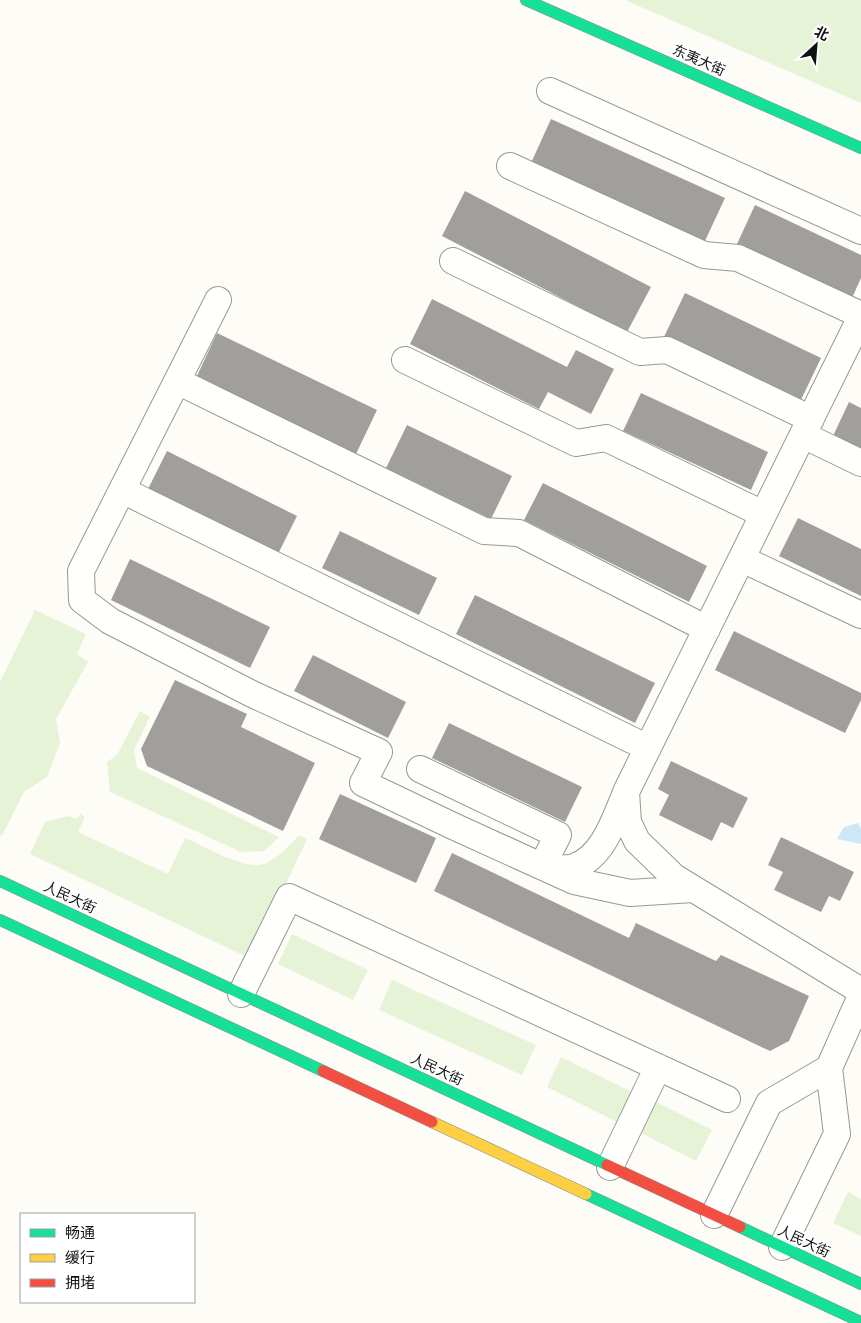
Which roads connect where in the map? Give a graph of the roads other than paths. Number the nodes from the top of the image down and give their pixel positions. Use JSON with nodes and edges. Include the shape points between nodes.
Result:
{"nodes":[{"id":1,"x":526,"y":0,"type":"edge"},
{"id":2,"x":550,"y":92,"type":"dead end"},
{"id":3,"x":861,"y":148,"type":"edge"},
{"id":4,"x":510,"y":166,"type":"dead end"},
{"id":5,"x":861,"y":231,"type":"edge"},
{"id":6,"x":454,"y":261,"type":"dead end"},
{"id":7,"x":218,"y":300,"type":"dead end"},
{"id":8,"x":861,"y":316,"type":"edge"},
{"id":9,"x":405,"y":360,"type":"dead end"},
{"id":10,"x":176,"y":381,"type":"junction"},
{"id":11,"x":807,"y":427,"type":"junction"},
{"id":12,"x":861,"y":463,"type":"edge"},
{"id":13,"x":122,"y":490,"type":"junction"},
{"id":14,"x":763,"y":514,"type":"junction"},
{"id":15,"x":742,"y":559,"type":"junction"},
{"id":16,"x":861,"y":615,"type":"edge"},
{"id":17,"x":708,"y":629,"type":"junction"},
{"id":18,"x":648,"y":748,"type":"junction"},
{"id":19,"x":420,"y":769,"type":"dead end"},
{"id":20,"x":626,"y":792,"type":"junction"},
{"id":21,"x":542,"y":866,"type":"junction"},
{"id":22,"x":0,"y":881,"type":"edge"},
{"id":23,"x":693,"y":889,"type":"junction"},
{"id":24,"x":0,"y":920,"type":"edge"},
{"id":25,"x":861,"y":991,"type":"edge"},
{"id":26,"x":241,"y":994,"type":"junction"},
{"id":27,"x":861,"y":996,"type":"edge"},
{"id":28,"x":658,"y":1067,"type":"junction"},
{"id":29,"x":828,"y":1068,"type":"junction"},
{"id":30,"x":727,"y":1099,"type":"dead end"},
{"id":31,"x":610,"y":1167,"type":"junction"},
{"id":32,"x":714,"y":1215,"type":"junction"},
{"id":33,"x":782,"y":1247,"type":"junction"},
{"id":34,"x":861,"y":1284,"type":"edge"},
{"id":35,"x":861,"y":1322,"type":"edge"}],
"edges":[{"from":1,"to":3,"type":"main road","name":"东夷大街"},
{"from":2,"to":5,"type":"street"},
{"from":4,"to":8,"type":"street","via":[[704,256],[738,258]]},
{"from":6,"to":11,"type":"street","via":[[640,352],[667,350]]},
{"from":7,"to":10,"type":"street"},
{"from":8,"to":11,"type":"street"},
{"from":9,"to":14,"type":"street","via":[[576,443],[606,438]]},
{"from":10,"to":13,"type":"street"},
{"from":10,"to":17,"type":"street","via":[[484,531],[519,533]]},
{"from":11,"to":12,"type":"street"},
{"from":11,"to":14,"type":"street"},
{"from":13,"to":18,"type":"street"},
{"from":13,"to":21,"type":"street","via":[[81,571],[82,600],[110,621],[252,694],[379,752],[363,784]]},
{"from":14,"to":15,"type":"street"},
{"from":15,"to":16,"type":"street"},
{"from":15,"to":17,"type":"street"},
{"from":17,"to":18,"type":"street"},
{"from":18,"to":20,"type":"street"},
{"from":19,"to":21,"type":"street","via":[[558,835]]},
{"from":20,"to":21,"type":"street","via":[[605,839],[588,859],[573,867]]},
{"from":20,"to":23,"type":"street","via":[[628,822],[637,842],[674,877]]},
{"from":21,"to":23,"type":"street","via":[[574,881],[630,894]]},
{"from":22,"to":26,"type":"main road","name":"人民大街"},
{"from":23,"to":25,"type":"street"},
{"from":24,"to":35,"type":"main road"},
{"from":26,"to":28,"type":"street","via":[[289,897]]},
{"from":26,"to":31,"type":"main road","name":"人民大街"},
{"from":27,"to":29,"type":"street"},
{"from":28,"to":30,"type":"street"},
{"from":28,"to":31,"type":"street"},
{"from":29,"to":32,"type":"street","via":[[769,1102]]},
{"from":29,"to":33,"type":"street","via":[[837,1134]]},
{"from":31,"to":32,"type":"main road","name":"人民大街"},
{"from":32,"to":33,"type":"main road","name":"人民大街"},
{"from":33,"to":34,"type":"main road","name":"人民大街"}]}
